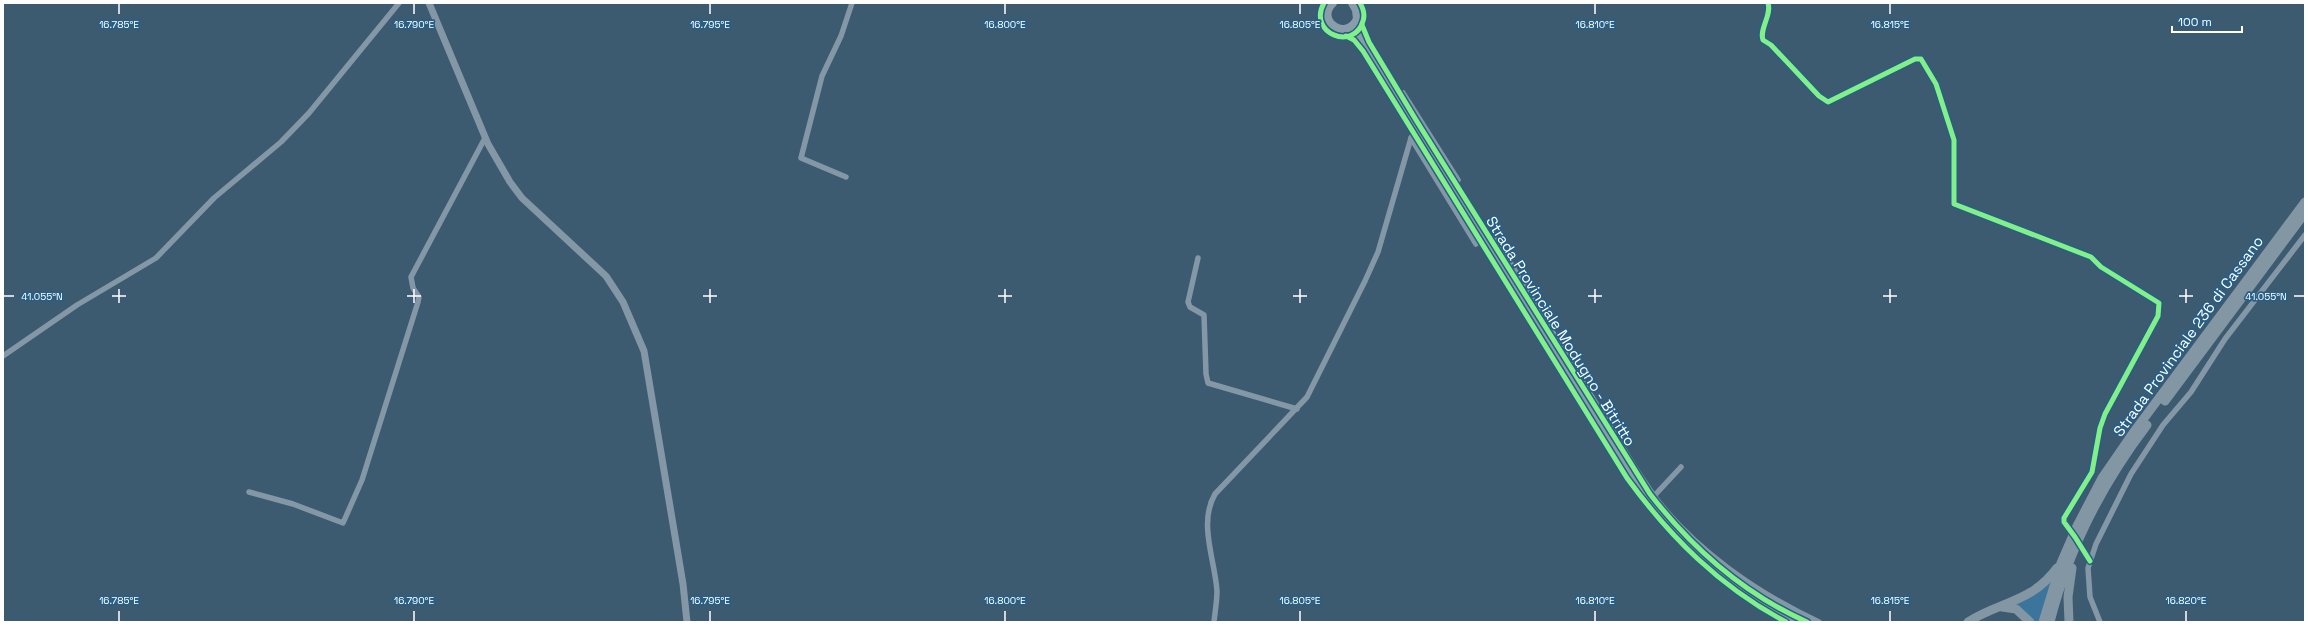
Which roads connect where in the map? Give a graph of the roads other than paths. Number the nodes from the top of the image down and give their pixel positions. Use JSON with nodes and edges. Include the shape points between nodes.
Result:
{"nodes":[{"id":1,"x":399,"y":3,"type":"edge"},
{"id":2,"x":429,"y":3,"type":"edge"},
{"id":3,"x":852,"y":3,"type":"edge"},
{"id":4,"x":1333,"y":3,"type":"edge"},
{"id":5,"x":1352,"y":3,"type":"edge"},
{"id":6,"x":1768,"y":3,"type":"edge"},
{"id":7,"x":1357,"y":19,"type":"junction"},
{"id":8,"x":1345,"y":29,"type":"junction"},
{"id":9,"x":1364,"y":43,"type":"junction"},
{"id":10,"x":1404,"y":93,"type":"dead end"},
{"id":11,"x":1416,"y":129,"type":"junction"},
{"id":12,"x":485,"y":138,"type":"junction"},
{"id":13,"x":1412,"y":138,"type":"junction"},
{"id":14,"x":1432,"y":147,"type":"junction"},
{"id":15,"x":846,"y":177,"type":"dead end"},
{"id":16,"x":1458,"y":180,"type":"dead end"},
{"id":17,"x":2305,"y":202,"type":"edge"},
{"id":18,"x":2305,"y":213,"type":"edge"},
{"id":19,"x":2305,"y":235,"type":"edge"},
{"id":20,"x":1494,"y":236,"type":"dead end"},
{"id":21,"x":1476,"y":244,"type":"dead end"},
{"id":22,"x":1198,"y":258,"type":"dead end"},
{"id":23,"x":1536,"y":313,"type":"junction"},
{"id":24,"x":3,"y":356,"type":"edge"},
{"id":25,"x":1297,"y":408,"type":"junction"},
{"id":26,"x":1681,"y":467,"type":"dead end"},
{"id":27,"x":249,"y":492,"type":"dead end"},
{"id":28,"x":1654,"y":496,"type":"junction"},
{"id":29,"x":2075,"y":539,"type":"junction"},
{"id":30,"x":2090,"y":562,"type":"junction"},
{"id":31,"x":2061,"y":563,"type":"junction"},
{"id":32,"x":1997,"y":608,"type":"junction"},
{"id":33,"x":686,"y":622,"type":"edge"},
{"id":34,"x":1214,"y":622,"type":"edge"},
{"id":35,"x":1796,"y":622,"type":"edge"},
{"id":36,"x":1819,"y":622,"type":"edge"},
{"id":37,"x":1968,"y":622,"type":"edge"},
{"id":38,"x":2030,"y":622,"type":"edge"},
{"id":39,"x":2043,"y":622,"type":"edge"},
{"id":40,"x":2050,"y":622,"type":"edge"},
{"id":41,"x":2069,"y":622,"type":"edge"},
{"id":42,"x":2100,"y":622,"type":"edge"}],
"edges":[{"from":1,"to":24,"type":"street","via":[[309,113],[281,142],[214,198],[156,258],[77,304]]},
{"from":2,"to":12,"type":"street"},
{"from":3,"to":15,"type":"street","via":[[841,36],[822,76],[801,158]]},
{"from":4,"to":8,"type":"main road","via":[[1327,12],[1330,23],[1336,28]]},
{"from":5,"to":7,"type":"main road"},
{"from":6,"to":30,"type":"street","via":[[1763,40],[1828,102],[1915,59],[1921,59],[1936,84],[1954,140],[1954,204],[2091,257],[2101,267],[2158,304],[2158,316],[2102,421],[2092,472],[2064,518],[2064,522],[2076,536]]},
{"from":7,"to":8,"type":"main road","via":[[1352,26]]},
{"from":7,"to":9,"type":"main road"},
{"from":8,"to":9,"type":"main road"},
{"from":9,"to":11,"type":"main road"},
{"from":10,"to":14,"type":"street"},
{"from":11,"to":13,"type":"street"},
{"from":11,"to":14,"type":"main road"},
{"from":12,"to":27,"type":"street","via":[[411,277],[413,288],[419,297],[418,302],[362,480],[343,523],[294,504]]},
{"from":12,"to":33,"type":"street","via":[[502,171],[522,198],[606,276],[622,300],[644,351],[683,584]]},
{"from":13,"to":21,"type":"street"},
{"from":13,"to":25,"type":"street","via":[[1378,252],[1303,402]]},
{"from":14,"to":16,"type":"street"},
{"from":14,"to":23,"type":"main road"},
{"from":17,"to":29,"type":"highway","name":"Strada Provinciale 236 di Cassano","via":[[2123,447],[2102,478]]},
{"from":18,"to":29,"type":"highway","name":"Strada Provinciale 236 di Cassano","via":[[2129,450]]},
{"from":19,"to":30,"type":"street","via":[[2232,329],[2191,392],[2140,459],[2117,500]]},
{"from":20,"to":23,"type":"street"},
{"from":22,"to":25,"type":"street","via":[[1188,302],[1190,307],[1204,315],[1208,383]]},
{"from":23,"to":28,"type":"street"},
{"from":23,"to":35,"type":"main road","via":[[1645,496],[1680,537],[1720,574],[1759,601]]},
{"from":25,"to":34,"type":"street","via":[[1215,494],[1210,503],[1209,548],[1217,592]]},
{"from":26,"to":28,"type":"street"},
{"from":28,"to":36,"type":"street","via":[[1684,530],[1727,566],[1779,601]]},
{"from":29,"to":31,"type":"highway","name":"Strada Provinciale 236 di Cassano"},
{"from":29,"to":40,"type":"highway","name":"Strada Provinciale 236 di Cassano"},
{"from":29,"to":41,"type":"highway","via":[[2069,590]]},
{"from":30,"to":42,"type":"street","via":[[2090,597]]},
{"from":31,"to":32,"type":"highway","via":[[2048,579],[2032,592]]},
{"from":31,"to":39,"type":"highway","name":"Strada Provinciale 236 di Cassano"},
{"from":32,"to":37,"type":"highway"},
{"from":32,"to":38,"type":"highway","via":[[2016,609]]}]}
